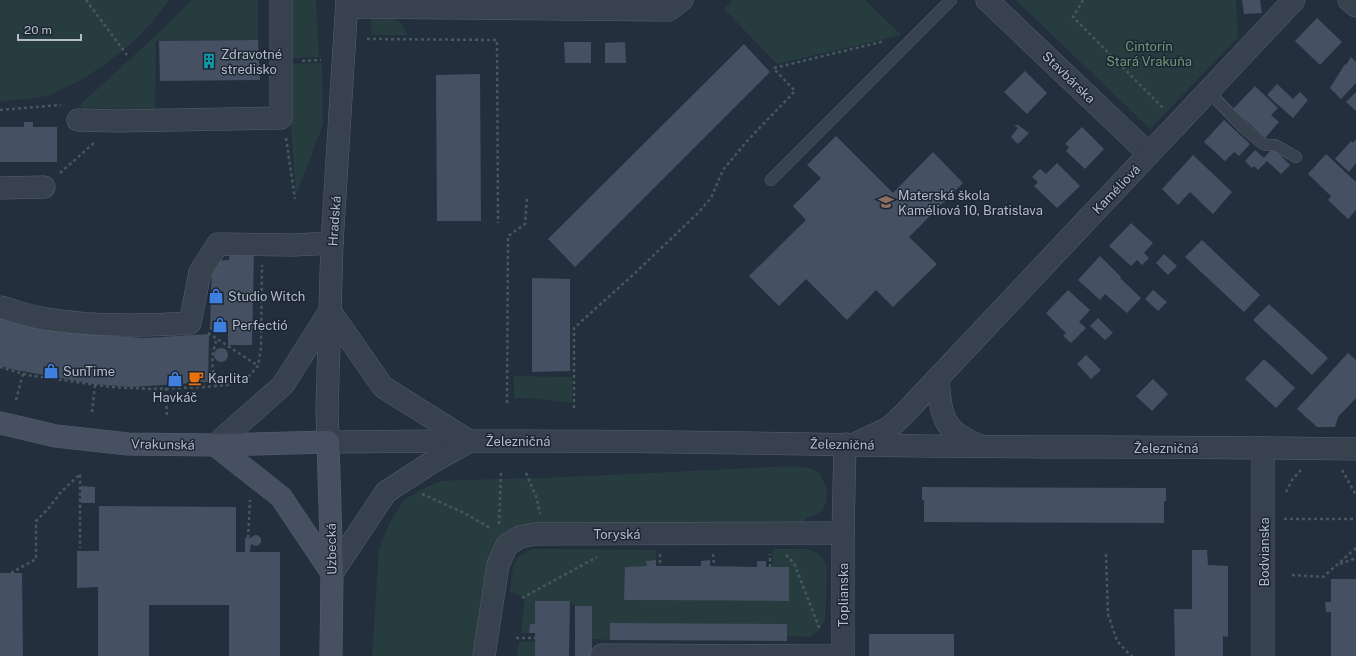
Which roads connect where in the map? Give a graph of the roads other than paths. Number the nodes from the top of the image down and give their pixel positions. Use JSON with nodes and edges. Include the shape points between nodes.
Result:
{"nodes":[{"id":1,"x":281,"y":0,"type":"edge"},
{"id":2,"x":682,"y":0,"type":"edge"},
{"id":3,"x":951,"y":0,"type":"edge"},
{"id":4,"x":987,"y":0,"type":"edge"},
{"id":5,"x":1294,"y":0,"type":"edge"},
{"id":6,"x":1349,"y":0,"type":"edge"},
{"id":7,"x":347,"y":3,"type":"edge"},
{"id":8,"x":1356,"y":6,"type":"edge"},
{"id":9,"x":1208,"y":91,"type":"junction"},
{"id":10,"x":78,"y":120,"type":"road end"},
{"id":11,"x":1149,"y":154,"type":"junction"},
{"id":12,"x":1296,"y":157,"type":"dead end"},
{"id":13,"x":771,"y":180,"type":"dead end"},
{"id":14,"x":44,"y":187,"type":"road end"},
{"id":15,"x":0,"y":188,"type":"edge"},
{"id":16,"x":332,"y":243,"type":"junction"},
{"id":17,"x":0,"y":307,"type":"edge"},
{"id":18,"x":330,"y":311,"type":"junction"},
{"id":19,"x":938,"y":378,"type":"junction"},
{"id":20,"x":0,"y":423,"type":"edge"},
{"id":21,"x":469,"y":441,"type":"junction"},
{"id":22,"x":328,"y":442,"type":"junction"},
{"id":23,"x":215,"y":445,"type":"junction"},
{"id":24,"x":849,"y":445,"type":"junction"},
{"id":25,"x":980,"y":446,"type":"junction"},
{"id":26,"x":1263,"y":448,"type":"junction"},
{"id":27,"x":1356,"y":449,"type":"edge"},
{"id":28,"x":843,"y":533,"type":"junction"},
{"id":29,"x":332,"y":573,"type":"junction"},
{"id":30,"x":332,"y":656,"type":"edge"},
{"id":31,"x":484,"y":656,"type":"edge"},
{"id":32,"x":602,"y":656,"type":"edge"},
{"id":33,"x":843,"y":656,"type":"edge"},
{"id":34,"x":1263,"y":656,"type":"edge"}],
"edges":[{"from":1,"to":10,"type":"street","via":[[281,118]]},
{"from":2,"to":7,"type":"street","via":[[669,10]]},
{"from":3,"to":13,"type":"lane"},
{"from":4,"to":11,"type":"street","name":"Stavbárska"},
{"from":5,"to":9,"type":"street","name":"Kaméliová"},
{"from":6,"to":8,"type":"street"},
{"from":7,"to":16,"type":"street","name":"Hradská"},
{"from":9,"to":11,"type":"street","name":"Kaméliová"},
{"from":9,"to":12,"type":"lane","via":[[1263,144],[1275,145]]},
{"from":11,"to":19,"type":"street","name":"Kaméliová"},
{"from":14,"to":15,"type":"street"},
{"from":16,"to":17,"type":"street","via":[[218,244],[200,272],[190,323],[148,326],[94,325],[46,319]]},
{"from":16,"to":18,"type":"street","name":"Hradská"},
{"from":18,"to":21,"type":"street","via":[[383,387]]},
{"from":18,"to":22,"type":"street","name":"Hradská"},
{"from":18,"to":23,"type":"street","via":[[283,385]]},
{"from":19,"to":24,"type":"street","name":"Kaméliová","via":[[895,423]]},
{"from":19,"to":25,"type":"street","via":[[944,418],[958,434]]},
{"from":20,"to":23,"type":"street","name":"Vrakunská","via":[[56,436],[128,444]]},
{"from":21,"to":22,"type":"street","name":"Železničná"},
{"from":21,"to":24,"type":"street","name":"Železničná"},
{"from":21,"to":29,"type":"street","via":[[386,492]]},
{"from":22,"to":23,"type":"street","name":"Vrakunská"},
{"from":22,"to":29,"type":"street","name":"Uzbecká"},
{"from":23,"to":29,"type":"street","via":[[281,497]]},
{"from":24,"to":25,"type":"street","name":"Železničná"},
{"from":24,"to":28,"type":"street","name":"Toplianska"},
{"from":25,"to":26,"type":"street","name":"Železničná"},
{"from":26,"to":27,"type":"street","name":"Železničná"},
{"from":26,"to":34,"type":"street","name":"Bodvianska"},
{"from":28,"to":31,"type":"street","name":"Toryská","via":[[535,534],[503,540]]},
{"from":28,"to":33,"type":"street","name":"Toplianska"},
{"from":29,"to":30,"type":"street","name":"Uzbecká"},
{"from":32,"to":33,"type":"street"}]}
